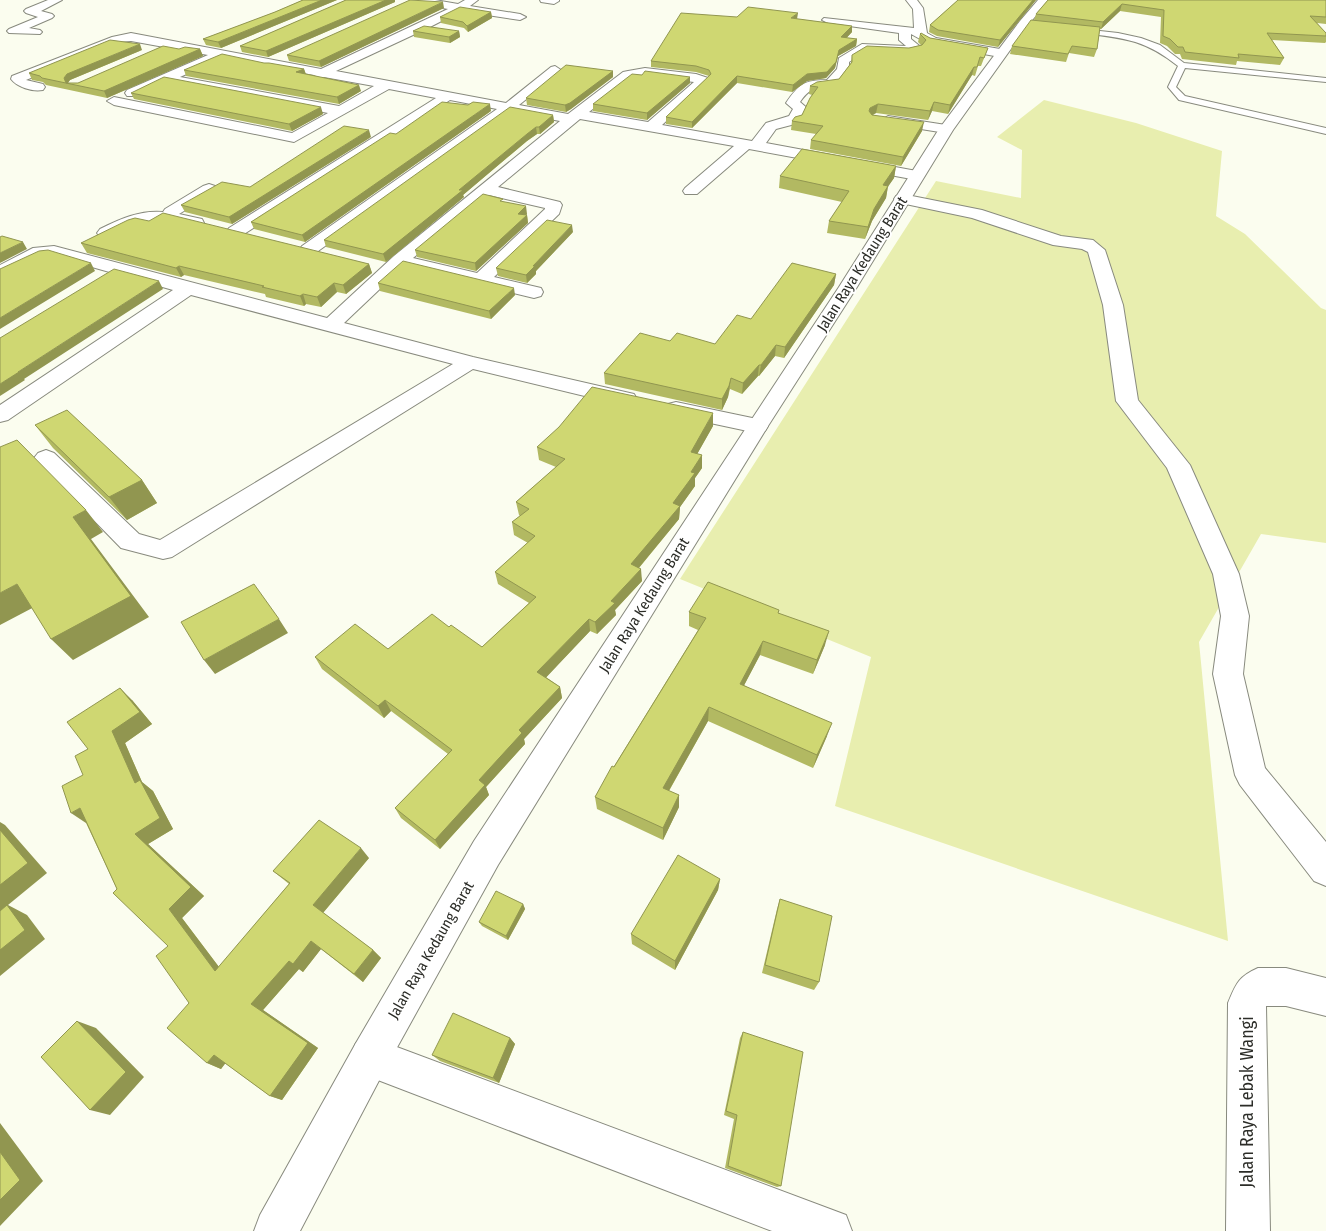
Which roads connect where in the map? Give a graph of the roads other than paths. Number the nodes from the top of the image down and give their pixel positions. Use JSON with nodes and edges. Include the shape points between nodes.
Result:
{"nodes":[{"id":1,"x":57,"y":0,"type":"edge"},
{"id":2,"x":472,"y":0,"type":"edge"},
{"id":3,"x":911,"y":0,"type":"edge"},
{"id":4,"x":1044,"y":0,"type":"edge"},
{"id":5,"x":412,"y":1,"type":"edge"},
{"id":6,"x":460,"y":8,"type":"junction"},
{"id":7,"x":520,"y":17,"type":"dead end"},
{"id":8,"x":828,"y":20,"type":"dead end"},
{"id":9,"x":424,"y":26,"type":"junction"},
{"id":10,"x":444,"y":29,"type":"edge"},
{"id":11,"x":1070,"y":29,"type":"edge"},
{"id":12,"x":13,"y":31,"type":"junction"},
{"id":13,"x":905,"y":31,"type":"junction"},
{"id":14,"x":36,"y":32,"type":"dead end"},
{"id":15,"x":919,"y":32,"type":"junction"},
{"id":16,"x":0,"y":38,"type":"edge"},
{"id":17,"x":246,"y":44,"type":"edge"},
{"id":18,"x":170,"y":45,"type":"junction"},
{"id":19,"x":153,"y":52,"type":"edge"},
{"id":20,"x":293,"y":53,"type":"edge"},
{"id":21,"x":1000,"y":53,"type":"junction"},
{"id":22,"x":220,"y":55,"type":"junction"},
{"id":23,"x":267,"y":64,"type":"junction"},
{"id":24,"x":1182,"y":65,"type":"junction"},
{"id":25,"x":555,"y":70,"type":"dead end"},
{"id":26,"x":320,"y":74,"type":"junction"},
{"id":27,"x":166,"y":78,"type":"junction"},
{"id":28,"x":1326,"y":80,"type":"edge"},
{"id":29,"x":386,"y":85,"type":"junction"},
{"id":30,"x":38,"y":87,"type":"dead end"},
{"id":31,"x":448,"y":96,"type":"junction"},
{"id":32,"x":509,"y":107,"type":"junction"},
{"id":33,"x":341,"y":110,"type":"junction"},
{"id":34,"x":574,"y":116,"type":"junction"},
{"id":35,"x":876,"y":119,"type":"edge"},
{"id":36,"x":651,"y":128,"type":"junction"},
{"id":37,"x":946,"y":129,"type":"junction"},
{"id":38,"x":1326,"y":131,"type":"edge"},
{"id":39,"x":751,"y":145,"type":"junction"},
{"id":40,"x":917,"y":175,"type":"junction"},
{"id":41,"x":209,"y":189,"type":"edge"},
{"id":42,"x":486,"y":189,"type":"junction"},
{"id":43,"x":691,"y":191,"type":"dead end"},
{"id":44,"x":902,"y":200,"type":"junction"},
{"id":45,"x":166,"y":215,"type":"junction"},
{"id":46,"x":235,"y":232,"type":"junction"},
{"id":47,"x":253,"y":236,"type":"edge"},
{"id":48,"x":290,"y":245,"type":"edge"},
{"id":49,"x":308,"y":250,"type":"junction"},
{"id":50,"x":67,"y":254,"type":"junction"},
{"id":51,"x":326,"y":254,"type":"edge"},
{"id":52,"x":371,"y":265,"type":"edge"},
{"id":53,"x":394,"y":265,"type":"junction"},
{"id":54,"x":0,"y":272,"type":"edge"},
{"id":55,"x":480,"y":279,"type":"junction"},
{"id":56,"x":188,"y":288,"type":"junction"},
{"id":57,"x":534,"y":292,"type":"dead end"},
{"id":58,"x":330,"y":324,"type":"junction"},
{"id":59,"x":470,"y":362,"type":"junction"},
{"id":60,"x":0,"y":415,"type":"edge"},
{"id":61,"x":757,"y":426,"type":"junction"},
{"id":62,"x":46,"y":458,"type":"edge"},
{"id":63,"x":1326,"y":869,"type":"edge"},
{"id":64,"x":1326,"y":997,"type":"edge"},
{"id":65,"x":370,"y":1056,"type":"junction"},
{"id":66,"x":276,"y":1231,"type":"edge"},
{"id":67,"x":830,"y":1231,"type":"edge"},
{"id":68,"x":1248,"y":1231,"type":"edge"}],
"edges":[{"from":1,"to":12,"type":"street","via":[[30,11],[46,17]]},
{"from":2,"to":6,"type":"street"},
{"from":3,"to":15,"type":"street","via":[[918,8]]},
{"from":4,"to":21,"type":"street","name":"Jalan Raya Kedaung Barat"},
{"from":5,"to":6,"type":"street"},
{"from":6,"to":7,"type":"street"},
{"from":6,"to":9,"type":"street"},
{"from":8,"to":13,"type":"street"},
{"from":9,"to":10,"type":"street"},
{"from":9,"to":26,"type":"street"},
{"from":11,"to":24,"type":"lane","via":[[1141,41],[1157,47]]},
{"from":12,"to":14,"type":"street"},
{"from":12,"to":16,"type":"street"},
{"from":13,"to":15,"type":"street"},
{"from":13,"to":39,"type":"street","via":[[905,40],[916,48],[862,48],[843,61],[843,69],[831,84],[805,86],[793,103],[800,108],[794,120],[772,123]]},
{"from":15,"to":21,"type":"street","via":[[933,41]]},
{"from":17,"to":22,"type":"street"},
{"from":18,"to":19,"type":"street"},
{"from":18,"to":22,"type":"street"},
{"from":18,"to":30,"type":"street","via":[[122,38],[17,79]]},
{"from":20,"to":23,"type":"street"},
{"from":21,"to":37,"type":"street","name":"Jalan Raya Kedaung Barat"},
{"from":22,"to":23,"type":"street"},
{"from":22,"to":27,"type":"street"},
{"from":23,"to":26,"type":"street"},
{"from":24,"to":28,"type":"lane"},
{"from":24,"to":38,"type":"lane","via":[[1172,87],[1182,98]]},
{"from":25,"to":32,"type":"street"},
{"from":26,"to":29,"type":"street"},
{"from":27,"to":33,"type":"street"},
{"from":27,"to":33,"type":"street","via":[[114,101],[294,138]]},
{"from":29,"to":31,"type":"street"},
{"from":29,"to":33,"type":"street"},
{"from":31,"to":32,"type":"street"},
{"from":31,"to":46,"type":"street"},
{"from":32,"to":34,"type":"street"},
{"from":32,"to":49,"type":"street"},
{"from":34,"to":36,"type":"street"},
{"from":34,"to":36,"type":"street","via":[[631,73],[645,72],[703,81]]},
{"from":34,"to":42,"type":"street"},
{"from":35,"to":37,"type":"street"},
{"from":36,"to":39,"type":"street"},
{"from":37,"to":40,"type":"street","name":"Jalan Raya Kedaung Barat"},
{"from":39,"to":40,"type":"street"},
{"from":39,"to":43,"type":"street"},
{"from":40,"to":44,"type":"street","name":"Jalan Raya Kedaung Barat"},
{"from":41,"to":45,"type":"street"},
{"from":42,"to":53,"type":"street"},
{"from":42,"to":55,"type":"street","via":[[554,206],[553,211]]},
{"from":44,"to":61,"type":"street","name":"Jalan Raya Kedaung Barat"},
{"from":44,"to":63,"type":"street","via":[[976,214],[1059,240],[1087,244],[1096,250],[1113,305],[1127,401],[1178,465],[1226,574],[1236,616],[1228,674],[1252,775]]},
{"from":45,"to":46,"type":"street"},
{"from":45,"to":50,"type":"street","via":[[151,215],[120,225]]},
{"from":46,"to":47,"type":"street"},
{"from":48,"to":49,"type":"street"},
{"from":49,"to":51,"type":"street"},
{"from":50,"to":54,"type":"street","via":[[42,252]]},
{"from":50,"to":56,"type":"street","via":[[106,274]]},
{"from":52,"to":53,"type":"street"},
{"from":53,"to":55,"type":"street"},
{"from":53,"to":58,"type":"street"},
{"from":55,"to":57,"type":"street"},
{"from":56,"to":58,"type":"street"},
{"from":56,"to":60,"type":"street"},
{"from":58,"to":59,"type":"street"},
{"from":59,"to":61,"type":"street"},
{"from":59,"to":62,"type":"street","via":[[164,550],[130,541]]},
{"from":61,"to":65,"type":"street","name":"Jalan Raya Kedaung Barat","via":[[486,853]]},
{"from":64,"to":68,"type":"street","name":"Jalan Raya Lebak Wangi","via":[[1286,987],[1258,988],[1247,1003]]},
{"from":65,"to":66,"type":"street","name":"Jalan Raya Kedaung Barat"},
{"from":65,"to":67,"type":"street"}]}
